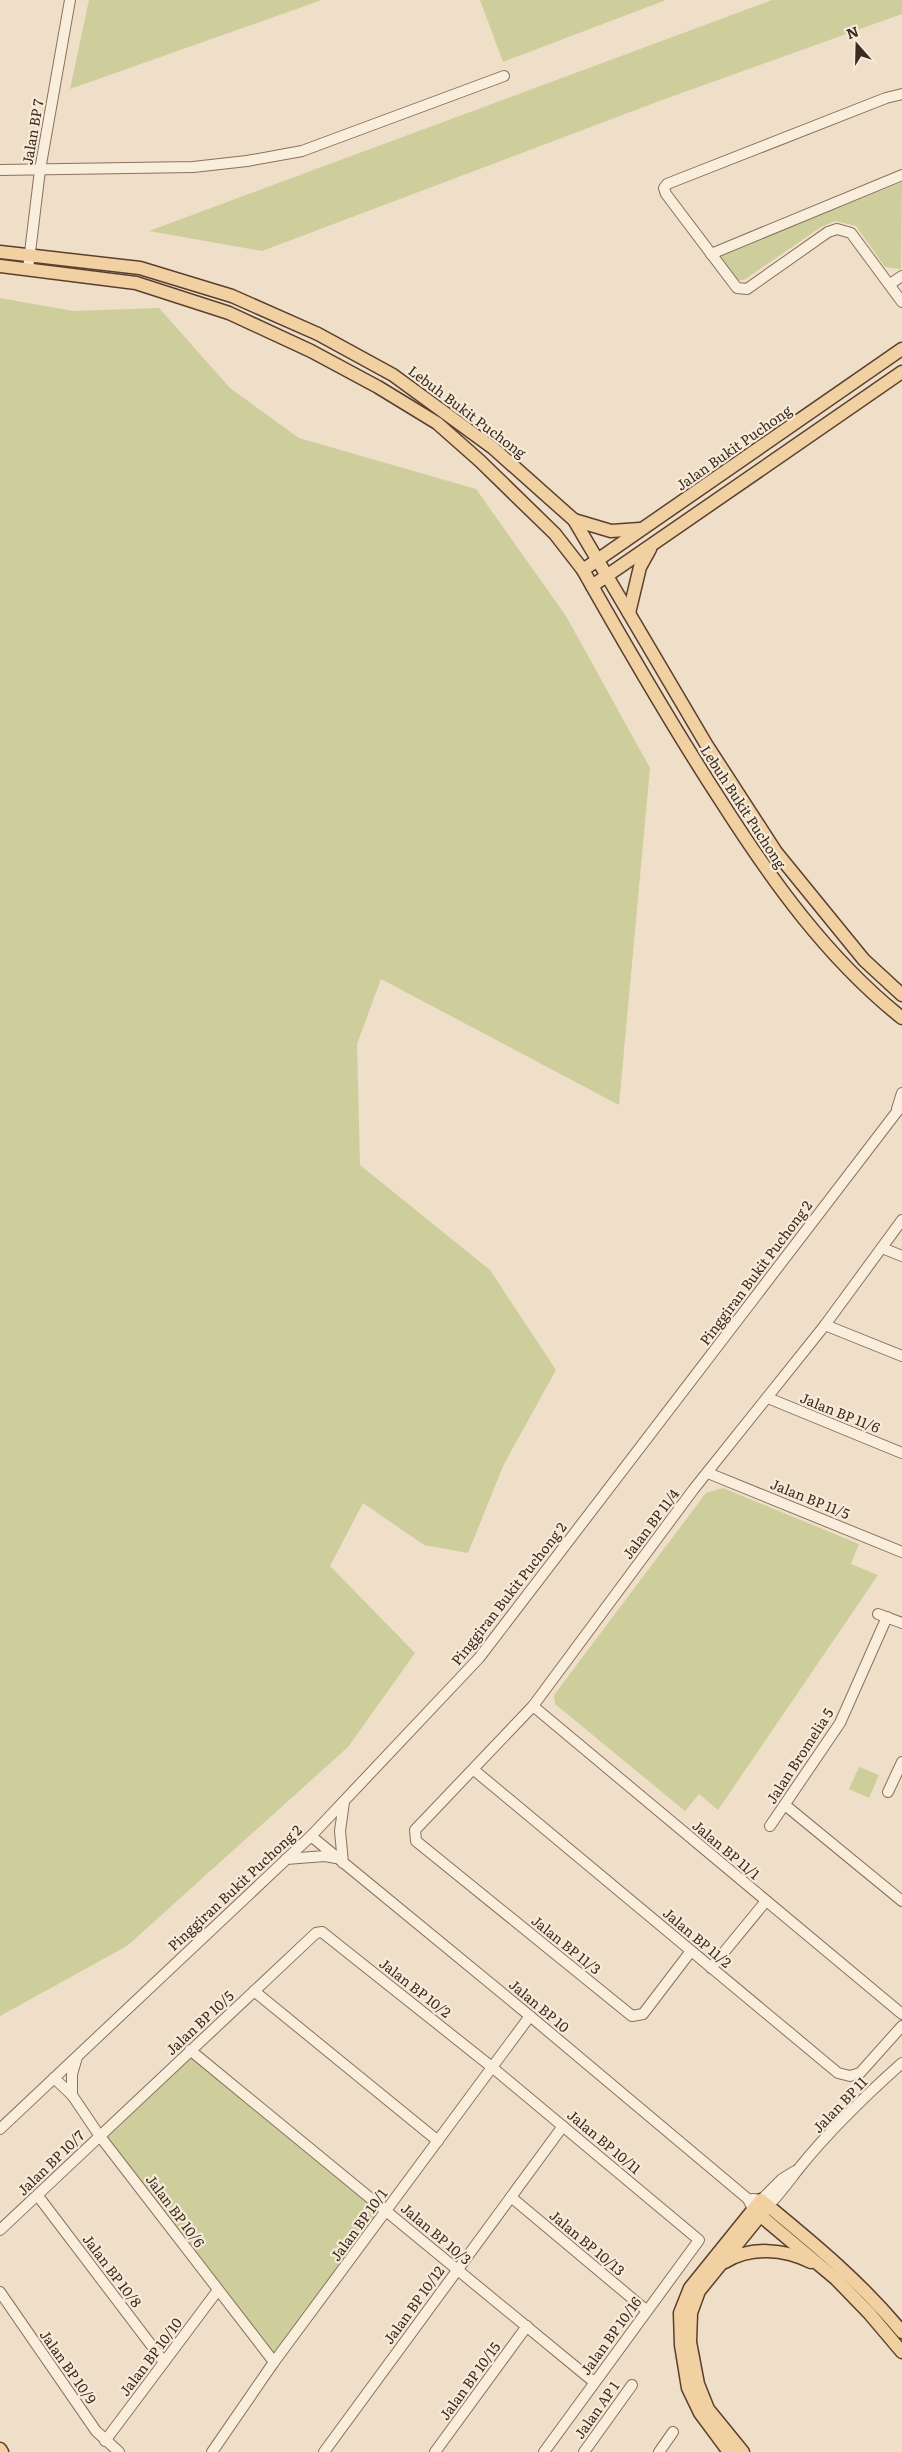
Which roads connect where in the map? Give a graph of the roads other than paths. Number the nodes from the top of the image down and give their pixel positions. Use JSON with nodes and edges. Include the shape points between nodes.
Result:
{"nodes":[{"id":1,"x":70,"y":0,"type":"edge"},
{"id":2,"x":504,"y":76,"type":"dead end"},
{"id":3,"x":902,"y":94,"type":"edge"},
{"id":4,"x":0,"y":170,"type":"edge"},
{"id":5,"x":40,"y":170,"type":"junction"},
{"id":6,"x":902,"y":175,"type":"edge"},
{"id":7,"x":0,"y":252,"type":"edge"},
{"id":8,"x":711,"y":254,"type":"junction"},
{"id":9,"x":30,"y":255,"type":"junction"},
{"id":10,"x":0,"y":266,"type":"edge"},
{"id":11,"x":28,"y":269,"type":"junction"},
{"id":12,"x":902,"y":276,"type":"edge"},
{"id":13,"x":890,"y":284,"type":"junction"},
{"id":14,"x":902,"y":302,"type":"edge"},
{"id":15,"x":902,"y":350,"type":"edge"},
{"id":16,"x":902,"y":372,"type":"edge"},
{"id":17,"x":446,"y":412,"type":"junction"},
{"id":18,"x":807,"y":415,"type":"junction"},
{"id":19,"x":437,"y":423,"type":"junction"},
{"id":20,"x":818,"y":430,"type":"junction"},
{"id":21,"x":574,"y":520,"type":"junction"},
{"id":22,"x":644,"y":528,"type":"junction"},
{"id":23,"x":654,"y":543,"type":"junction"},
{"id":24,"x":599,"y":559,"type":"junction"},
{"id":25,"x":583,"y":570,"type":"junction"},
{"id":26,"x":608,"y":575,"type":"junction"},
{"id":27,"x":592,"y":586,"type":"junction"},
{"id":28,"x":629,"y":613,"type":"junction"},
{"id":29,"x":902,"y":995,"type":"edge"},
{"id":30,"x":900,"y":1017,"type":"edge"},
{"id":31,"x":902,"y":1030,"type":"edge"},
{"id":32,"x":902,"y":1093,"type":"edge"},
{"id":33,"x":900,"y":1107,"type":"edge"},
{"id":34,"x":902,"y":1220,"type":"edge"},
{"id":35,"x":882,"y":1248,"type":"junction"},
{"id":36,"x":902,"y":1256,"type":"edge"},
{"id":37,"x":825,"y":1325,"type":"junction"},
{"id":38,"x":902,"y":1356,"type":"edge"},
{"id":39,"x":768,"y":1398,"type":"junction"},
{"id":40,"x":902,"y":1453,"type":"edge"},
{"id":41,"x":708,"y":1472,"type":"junction"},
{"id":42,"x":902,"y":1552,"type":"edge"},
{"id":43,"x":902,"y":1623,"type":"edge"},
{"id":44,"x":533,"y":1706,"type":"junction"},
{"id":45,"x":902,"y":1762,"type":"edge"},
{"id":46,"x":474,"y":1770,"type":"junction"},
{"id":47,"x":888,"y":1792,"type":"dead end"},
{"id":48,"x":344,"y":1802,"type":"junction"},
{"id":49,"x":785,"y":1805,"type":"junction"},
{"id":50,"x":770,"y":1826,"type":"dead end"},
{"id":51,"x":414,"y":1835,"type":"joint"},
{"id":52,"x":311,"y":1836,"type":"junction"},
{"id":53,"x":286,"y":1859,"type":"junction"},
{"id":54,"x":340,"y":1860,"type":"junction"},
{"id":55,"x":766,"y":1901,"type":"junction"},
{"id":56,"x":902,"y":1901,"type":"edge"},
{"id":57,"x":319,"y":1932,"type":"joint"},
{"id":58,"x":691,"y":1951,"type":"junction"},
{"id":59,"x":711,"y":1968,"type":"junction"},
{"id":60,"x":254,"y":1991,"type":"junction"},
{"id":61,"x":902,"y":2014,"type":"edge"},
{"id":62,"x":530,"y":2016,"type":"junction"},
{"id":63,"x":902,"y":2026,"type":"edge"},
{"id":64,"x":190,"y":2050,"type":"junction"},
{"id":65,"x":78,"y":2055,"type":"junction"},
{"id":66,"x":902,"y":2063,"type":"edge"},
{"id":67,"x":493,"y":2068,"type":"junction"},
{"id":68,"x":54,"y":2078,"type":"junction"},
{"id":69,"x":72,"y":2095,"type":"junction"},
{"id":70,"x":563,"y":2126,"type":"junction"},
{"id":71,"x":0,"y":2129,"type":"edge"},
{"id":72,"x":100,"y":2135,"type":"junction"},
{"id":73,"x":438,"y":2141,"type":"junction"},
{"id":74,"x":38,"y":2196,"type":"junction"},
{"id":75,"x":511,"y":2197,"type":"junction"},
{"id":76,"x":758,"y":2206,"type":"junction"},
{"id":77,"x":386,"y":2211,"type":"junction"},
{"id":78,"x":0,"y":2230,"type":"edge"},
{"id":79,"x":698,"y":2237,"type":"joint"},
{"id":80,"x":718,"y":2266,"type":"junction"},
{"id":81,"x":457,"y":2269,"type":"junction"},
{"id":82,"x":826,"y":2270,"type":"junction"},
{"id":83,"x":218,"y":2290,"type":"junction"},
{"id":84,"x":0,"y":2292,"type":"edge"},
{"id":85,"x":646,"y":2310,"type":"junction"},
{"id":86,"x":526,"y":2326,"type":"junction"},
{"id":87,"x":902,"y":2332,"type":"edge"},
{"id":88,"x":902,"y":2352,"type":"edge"},
{"id":89,"x":164,"y":2362,"type":"junction"},
{"id":90,"x":274,"y":2362,"type":"junction"},
{"id":91,"x":594,"y":2382,"type":"junction"},
{"id":92,"x":632,"y":2385,"type":"dead end"},
{"id":93,"x":672,"y":2432,"type":"dead end"},
{"id":94,"x":105,"y":2441,"type":"junction"},
{"id":95,"x":0,"y":2449,"type":"edge"},
{"id":96,"x":2,"y":2452,"type":"edge"},
{"id":97,"x":119,"y":2452,"type":"edge"},
{"id":98,"x":212,"y":2452,"type":"edge"},
{"id":99,"x":324,"y":2452,"type":"edge"},
{"id":100,"x":435,"y":2452,"type":"edge"},
{"id":101,"x":544,"y":2452,"type":"edge"},
{"id":102,"x":584,"y":2452,"type":"edge"},
{"id":103,"x":659,"y":2452,"type":"edge"},
{"id":104,"x":729,"y":2452,"type":"edge"},
{"id":105,"x":742,"y":2452,"type":"edge"}],
"edges":[{"from":1,"to":5,"type":"street","name":"Jalan BP 7"},
{"from":2,"to":5,"type":"street","via":[[302,150],[193,167]]},
{"from":3,"to":8,"type":"street","via":[[667,184],[664,188],[666,194]]},
{"from":4,"to":5,"type":"street"},
{"from":5,"to":9,"type":"street","name":"Jalan BP 7"},
{"from":6,"to":8,"type":"street"},
{"from":7,"to":9,"type":"main road","name":"Lebuh Bukit Puchong"},
{"from":8,"to":13,"type":"street","via":[[737,288],[747,289],[828,232],[844,230],[851,234]]},
{"from":9,"to":11,"type":"street","name":"Jalan BP 7"},
{"from":9,"to":17,"type":"main road","name":"Lebuh Bukit Puchong","via":[[140,268],[232,296],[318,334],[393,375]]},
{"from":10,"to":11,"type":"main road","name":"Lebuh Bukit Puchong"},
{"from":11,"to":19,"type":"main road","name":"Lebuh Bukit Puchong","via":[[136,284],[229,312],[311,351]]},
{"from":12,"to":13,"type":"street"},
{"from":13,"to":14,"type":"street"},
{"from":15,"to":18,"type":"main road","name":"Jalan Bukit Puchong"},
{"from":16,"to":20,"type":"main road"},
{"from":17,"to":19,"type":"main road"},
{"from":17,"to":21,"type":"main road","name":"Lebuh Bukit Puchong","via":[[493,448]]},
{"from":18,"to":20,"type":"main road"},
{"from":18,"to":22,"type":"main road","name":"Jalan Bukit Puchong"},
{"from":19,"to":25,"type":"main road","name":"Lebuh Bukit Puchong","via":[[542,521]]},
{"from":20,"to":23,"type":"main road"},
{"from":21,"to":22,"type":"main road","via":[[611,531]]},
{"from":21,"to":24,"type":"main road","name":"Lebuh Bukit Puchong"},
{"from":22,"to":24,"type":"main road","name":"Jalan Bukit Puchong"},
{"from":23,"to":26,"type":"main road"},
{"from":23,"to":28,"type":"main road","via":[[640,567]]},
{"from":24,"to":25,"type":"main road","name":"Jalan Bukit Puchong"},
{"from":24,"to":26,"type":"main road","name":"Lebuh Bukit Puchong"},
{"from":25,"to":27,"type":"main road","name":"Lebuh Bukit Puchong"},
{"from":26,"to":27,"type":"main road"},
{"from":26,"to":28,"type":"main road","name":"Lebuh Bukit Puchong"},
{"from":27,"to":30,"type":"main road","name":"Lebuh Bukit Puchong","via":[[684,745],[762,867],[852,975]]},
{"from":28,"to":29,"type":"main road","name":"Lebuh Bukit Puchong","via":[[706,744],[776,852],[864,960]]},
{"from":30,"to":31,"type":"main road"},
{"from":32,"to":33,"type":"street","name":"Pinggiran Bukit Puchong 2"},
{"from":33,"to":48,"type":"street","name":"Pinggiran Bukit Puchong 2","via":[[479,1658]]},
{"from":34,"to":35,"type":"street","name":"Jalan BP 11/4"},
{"from":35,"to":36,"type":"street"},
{"from":35,"to":37,"type":"street","name":"Jalan BP 11/4"},
{"from":37,"to":38,"type":"street"},
{"from":37,"to":39,"type":"street","name":"Jalan BP 11/4"},
{"from":39,"to":40,"type":"street","name":"Jalan BP 11/6"},
{"from":39,"to":41,"type":"street","name":"Jalan BP 11/4"},
{"from":41,"to":42,"type":"street","name":"Jalan BP 11/5"},
{"from":41,"to":44,"type":"street","name":"Jalan BP 11/4"},
{"from":43,"to":49,"type":"street","name":"Jalan Bromelia 5","via":[[883,1615],[840,1722]]},
{"from":44,"to":46,"type":"street","name":"Jalan BP 11/4"},
{"from":44,"to":55,"type":"street","name":"Jalan BP 11/1"},
{"from":45,"to":47,"type":"street"},
{"from":46,"to":51,"type":"street","name":"Jalan BP 11/4","via":[[415,1830]]},
{"from":46,"to":58,"type":"street","name":"Jalan BP 11/2"},
{"from":48,"to":52,"type":"street","name":"Pinggiran Bukit Puchong 2"},
{"from":48,"to":54,"type":"street"},
{"from":49,"to":50,"type":"street","name":"Jalan Bromelia 5"},
{"from":49,"to":56,"type":"street"},
{"from":51,"to":58,"type":"street","name":"Jalan BP 11/3","via":[[416,1841],[632,2016],[644,2014]]},
{"from":52,"to":53,"type":"street","name":"Pinggiran Bukit Puchong 2"},
{"from":52,"to":54,"type":"street","name":"Jalan BP 10"},
{"from":53,"to":54,"type":"street","via":[[325,1856]]},
{"from":53,"to":65,"type":"street","name":"Pinggiran Bukit Puchong 2"},
{"from":54,"to":62,"type":"street","name":"Jalan BP 10"},
{"from":55,"to":59,"type":"street"},
{"from":55,"to":61,"type":"street","name":"Jalan BP 11/1"},
{"from":57,"to":60,"type":"street","name":"Jalan BP 10/5"},
{"from":57,"to":67,"type":"street","name":"Jalan BP 10/2"},
{"from":58,"to":59,"type":"street","name":"Jalan BP 11/2"},
{"from":59,"to":63,"type":"street","name":"Jalan BP 11/2","via":[[838,2073],[850,2076],[860,2073]]},
{"from":60,"to":64,"type":"street","name":"Jalan BP 10/5"},
{"from":60,"to":73,"type":"street"},
{"from":62,"to":67,"type":"street","name":"Jalan BP 10/1"},
{"from":62,"to":76,"type":"street","name":"Jalan BP 10"},
{"from":64,"to":72,"type":"street","name":"Jalan BP 10/5"},
{"from":64,"to":77,"type":"street","name":"Jalan BP 10/3"},
{"from":65,"to":68,"type":"street","name":"Pinggiran Bukit Puchong 2"},
{"from":65,"to":69,"type":"street","via":[[72,2074]]},
{"from":66,"to":76,"type":"street","name":"Jalan BP 11"},
{"from":67,"to":70,"type":"street","name":"Jalan BP 10/11"},
{"from":67,"to":73,"type":"street","name":"Jalan BP 10/1"},
{"from":68,"to":69,"type":"street","name":"Jalan BP 10/6"},
{"from":68,"to":71,"type":"street","name":"Pinggiran Bukit Puchong 2"},
{"from":69,"to":72,"type":"street","name":"Jalan BP 10/6"},
{"from":70,"to":75,"type":"street","name":"Jalan BP 10/12"},
{"from":70,"to":79,"type":"street","name":"Jalan BP 10/11"},
{"from":72,"to":74,"type":"street","name":"Jalan BP 10/7"},
{"from":72,"to":83,"type":"street","name":"Jalan BP 10/6"},
{"from":73,"to":77,"type":"street","name":"Jalan BP 10/1"},
{"from":74,"to":78,"type":"street","name":"Jalan BP 10/7"},
{"from":74,"to":89,"type":"street","name":"Jalan BP 10/8"},
{"from":75,"to":81,"type":"street","name":"Jalan BP 10/12"},
{"from":75,"to":85,"type":"street","name":"Jalan BP 10/13"},
{"from":76,"to":80,"type":"main road"},
{"from":76,"to":82,"type":"main road"},
{"from":76,"to":87,"type":"main road","via":[[834,2260],[879,2304]]},
{"from":76,"to":104,"type":"main road","via":[[690,2288],[680,2313],[688,2388],[700,2413]]},
{"from":77,"to":81,"type":"street","name":"Jalan BP 10/3"},
{"from":77,"to":90,"type":"street","name":"Jalan BP 10/1"},
{"from":79,"to":85,"type":"street","name":"Jalan BP 10/16","via":[[699,2244]]},
{"from":80,"to":82,"type":"main road","via":[[743,2253],[775,2251],[801,2258]]},
{"from":80,"to":105,"type":"main road","via":[[699,2291],[691,2313],[690,2342],[698,2384],[708,2409]]},
{"from":81,"to":86,"type":"street","name":"Jalan BP 10/3"},
{"from":81,"to":99,"type":"street","name":"Jalan BP 10/12"},
{"from":82,"to":88,"type":"main road"},
{"from":83,"to":89,"type":"street","name":"Jalan BP 10/10"},
{"from":83,"to":90,"type":"street","name":"Jalan BP 10/6"},
{"from":84,"to":94,"type":"street","name":"Jalan BP 10/9"},
{"from":85,"to":91,"type":"street","name":"Jalan BP 10/16"},
{"from":86,"to":91,"type":"street","name":"Jalan BP 10/3"},
{"from":86,"to":100,"type":"street","name":"Jalan BP 10/15"},
{"from":89,"to":94,"type":"street","name":"Jalan BP 10/10"},
{"from":90,"to":98,"type":"street","name":"Jalan BP 10/1"},
{"from":91,"to":101,"type":"street","name":"Jalan BP 10/16"},
{"from":92,"to":102,"type":"street","name":"Jalan AP 1"},
{"from":93,"to":103,"type":"street"},
{"from":94,"to":97,"type":"street","name":"Jalan BP 10/9"},
{"from":95,"to":96,"type":"main road"}]}
